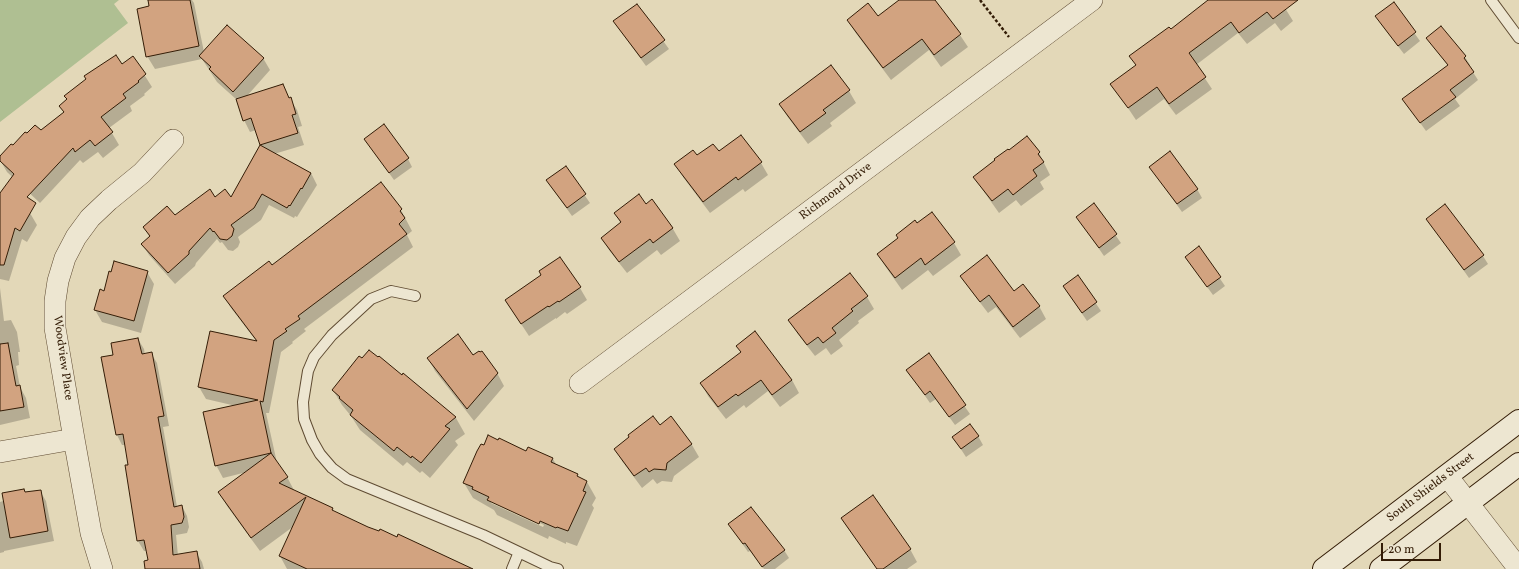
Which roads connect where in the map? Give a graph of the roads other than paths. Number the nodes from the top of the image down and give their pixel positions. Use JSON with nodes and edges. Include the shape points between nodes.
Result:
{"nodes":[{"id":1,"x":1092,"y":0,"type":"edge"},
{"id":2,"x":1491,"y":0,"type":"edge"},
{"id":3,"x":1519,"y":38,"type":"edge"},
{"id":4,"x":173,"y":140,"type":"dead end"},
{"id":5,"x":415,"y":296,"type":"dead end"},
{"id":6,"x":580,"y":383,"type":"dead end"},
{"id":7,"x":1519,"y":421,"type":"edge"},
{"id":8,"x":74,"y":440,"type":"junction"},
{"id":9,"x":0,"y":452,"type":"edge"},
{"id":10,"x":1519,"y":464,"type":"edge"},
{"id":11,"x":1447,"y":476,"type":"junction"},
{"id":12,"x":1468,"y":502,"type":"junction"},
{"id":13,"x":519,"y":552,"type":"junction"},
{"id":14,"x":102,"y":569,"type":"edge"},
{"id":15,"x":512,"y":569,"type":"edge"},
{"id":16,"x":558,"y":569,"type":"edge"},
{"id":17,"x":1324,"y":569,"type":"edge"},
{"id":18,"x":1381,"y":569,"type":"edge"},
{"id":19,"x":1519,"y":569,"type":"edge"}],
"edges":[{"from":1,"to":6,"type":"street","name":"Richmond Drive"},
{"from":2,"to":3,"type":"lane"},
{"from":4,"to":8,"type":"street","name":"Woodview Place","via":[[142,172],[90,218],[76,237],[58,281],[55,328]]},
{"from":5,"to":13,"type":"lane","via":[[391,291],[371,299],[332,335],[314,357],[308,371],[303,402],[304,419],[312,440],[332,468],[347,479]]},
{"from":7,"to":11,"type":"main road","name":"South Shields Street"},
{"from":8,"to":9,"type":"street"},
{"from":8,"to":14,"type":"street","name":"Woodview Place","via":[[91,533]]},
{"from":10,"to":12,"type":"main road"},
{"from":11,"to":12,"type":"street"},
{"from":11,"to":17,"type":"main road","name":"South Shields Street"},
{"from":12,"to":18,"type":"main road"},
{"from":12,"to":19,"type":"street"},
{"from":13,"to":15,"type":"lane"},
{"from":13,"to":16,"type":"lane"}]}
